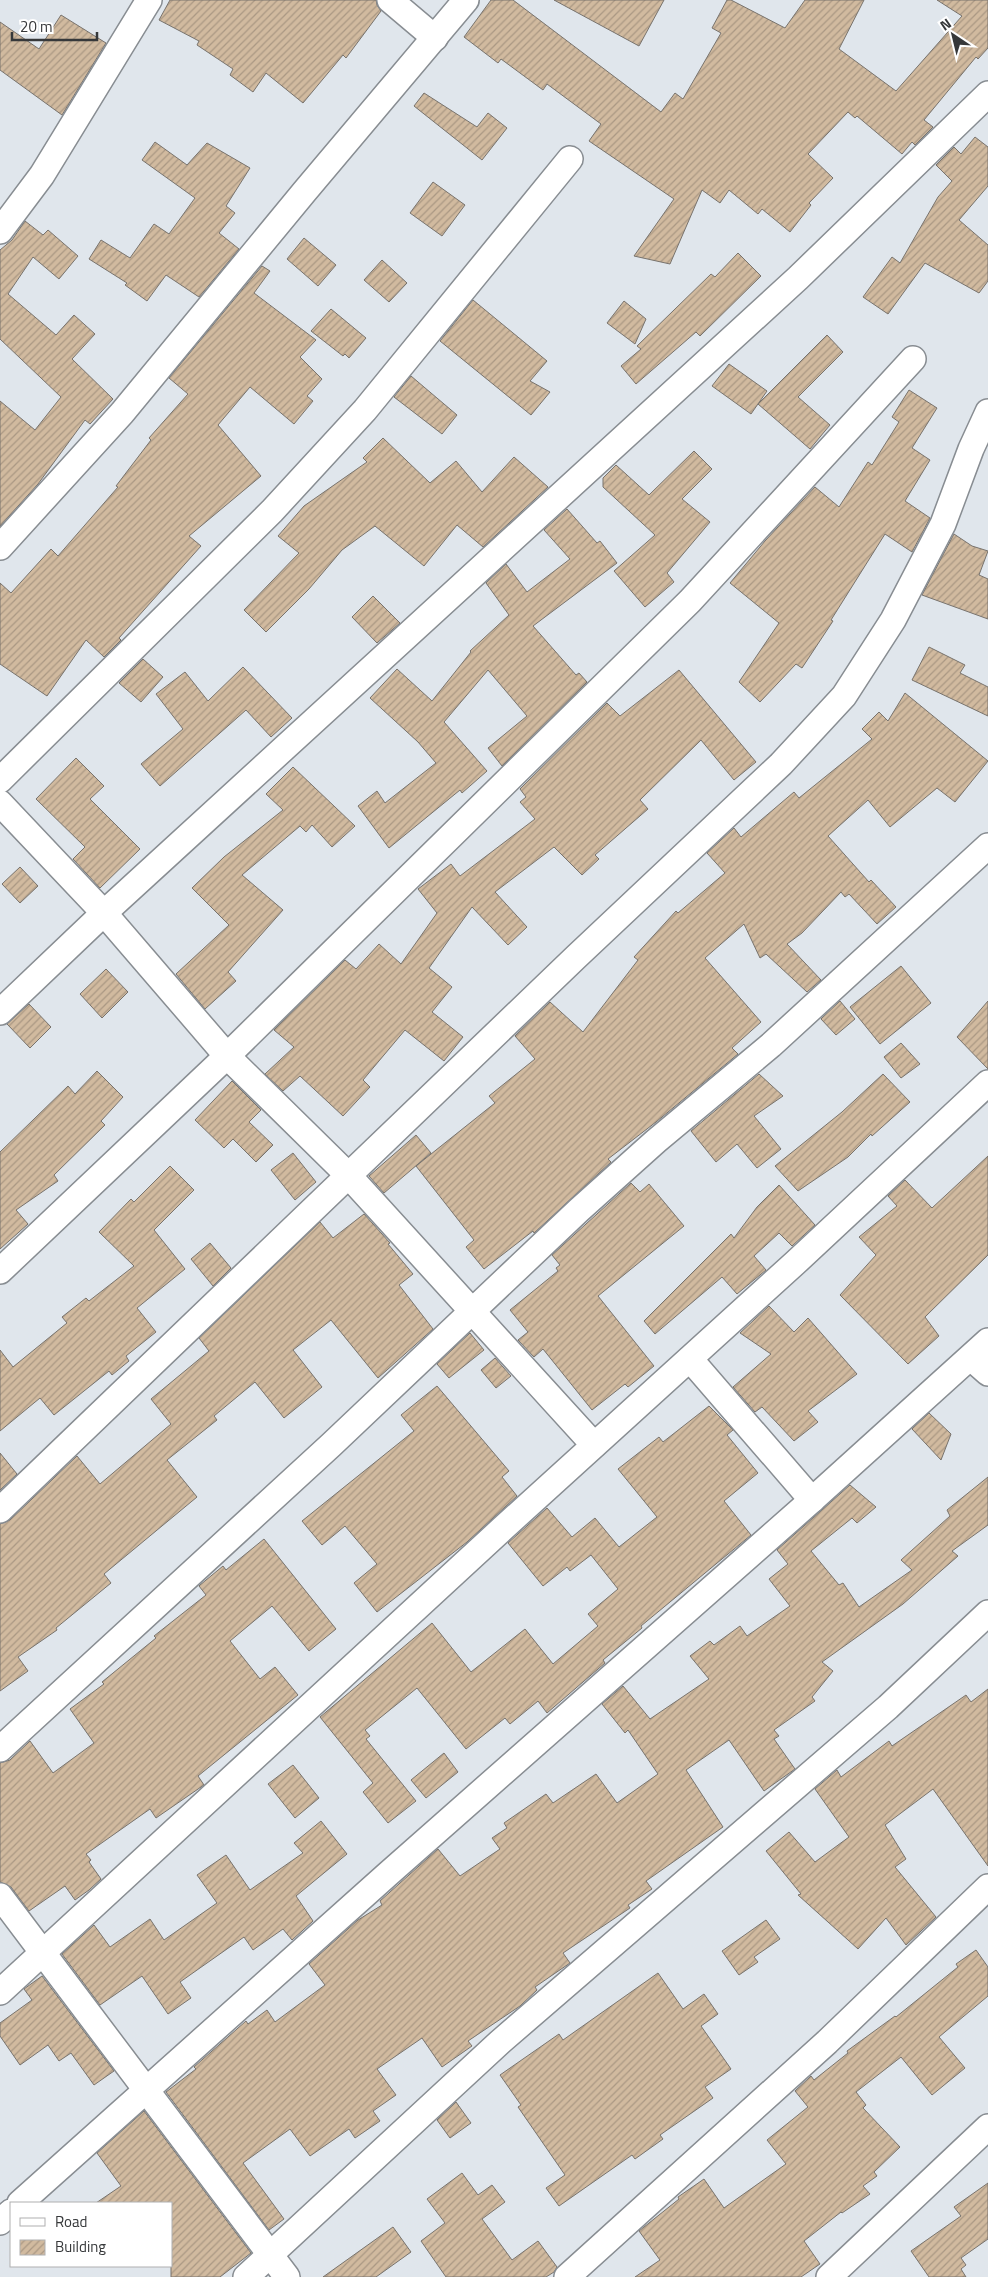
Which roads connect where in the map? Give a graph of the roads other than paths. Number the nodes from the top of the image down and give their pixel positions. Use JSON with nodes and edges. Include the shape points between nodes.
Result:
{"nodes":[{"id":1,"x":149,"y":0,"type":"edge"},
{"id":2,"x":390,"y":0,"type":"edge"},
{"id":3,"x":466,"y":0,"type":"edge"},
{"id":4,"x":435,"y":38,"type":"junction"},
{"id":5,"x":988,"y":94,"type":"edge"},
{"id":6,"x":570,"y":159,"type":"dead end"},
{"id":7,"x":0,"y":231,"type":"edge"},
{"id":8,"x":913,"y":359,"type":"dead end"},
{"id":9,"x":988,"y":412,"type":"edge"},
{"id":10,"x":0,"y":548,"type":"edge"},
{"id":11,"x":0,"y":780,"type":"edge"},
{"id":12,"x":0,"y":803,"type":"edge"},
{"id":13,"x":988,"y":846,"type":"edge"},
{"id":14,"x":104,"y":912,"type":"junction"},
{"id":15,"x":0,"y":1012,"type":"edge"},
{"id":16,"x":227,"y":1056,"type":"junction"},
{"id":17,"x":988,"y":1083,"type":"edge"},
{"id":18,"x":348,"y":1176,"type":"junction"},
{"id":19,"x":0,"y":1271,"type":"edge"},
{"id":20,"x":473,"y":1311,"type":"junction"},
{"id":21,"x":988,"y":1341,"type":"edge"},
{"id":22,"x":690,"y":1359,"type":"junction"},
{"id":23,"x":979,"y":1366,"type":"edge"},
{"id":24,"x":594,"y":1445,"type":"junction"},
{"id":25,"x":812,"y":1500,"type":"junction"},
{"id":26,"x":0,"y":1510,"type":"edge"},
{"id":27,"x":988,"y":1613,"type":"edge"},
{"id":28,"x":0,"y":1749,"type":"edge"},
{"id":29,"x":988,"y":1888,"type":"edge"},
{"id":30,"x":0,"y":1896,"type":"edge"},
{"id":31,"x":42,"y":1953,"type":"junction"},
{"id":32,"x":0,"y":1992,"type":"edge"},
{"id":33,"x":145,"y":2090,"type":"junction"},
{"id":34,"x":988,"y":2127,"type":"edge"},
{"id":35,"x":21,"y":2202,"type":"edge"},
{"id":36,"x":10,"y":2213,"type":"edge"},
{"id":37,"x":0,"y":2222,"type":"edge"},
{"id":38,"x":270,"y":2254,"type":"junction"},
{"id":39,"x":246,"y":2277,"type":"edge"},
{"id":40,"x":287,"y":2277,"type":"edge"},
{"id":41,"x":567,"y":2277,"type":"edge"},
{"id":42,"x":829,"y":2277,"type":"edge"}],
"edges":[{"from":1,"to":7,"type":"street","via":[[42,175]]},
{"from":2,"to":4,"type":"street"},
{"from":3,"to":4,"type":"street"},
{"from":4,"to":10,"type":"street","via":[[122,413]]},
{"from":5,"to":14,"type":"street","via":[[791,285]]},
{"from":6,"to":11,"type":"street","via":[[358,417],[272,510]]},
{"from":8,"to":16,"type":"street","via":[[690,601]]},
{"from":9,"to":18,"type":"street","via":[[943,524],[893,620],[844,696],[781,764]]},
{"from":12,"to":14,"type":"street"},
{"from":13,"to":20,"type":"street","via":[[771,1044],[656,1141]]},
{"from":14,"to":15,"type":"street"},
{"from":14,"to":16,"type":"street"},
{"from":16,"to":18,"type":"street"},
{"from":16,"to":19,"type":"street"},
{"from":17,"to":22,"type":"street"},
{"from":18,"to":20,"type":"street"},
{"from":18,"to":26,"type":"street"},
{"from":20,"to":24,"type":"street"},
{"from":20,"to":28,"type":"street"},
{"from":21,"to":23,"type":"street"},
{"from":22,"to":24,"type":"street"},
{"from":22,"to":25,"type":"street"},
{"from":23,"to":25,"type":"street"},
{"from":24,"to":31,"type":"street"},
{"from":25,"to":33,"type":"street"},
{"from":27,"to":38,"type":"street","via":[[888,1707],[500,2042]]},
{"from":29,"to":41,"type":"street","via":[[827,2042]]},
{"from":30,"to":31,"type":"street"},
{"from":31,"to":32,"type":"street"},
{"from":31,"to":33,"type":"street"},
{"from":33,"to":35,"type":"street"},
{"from":33,"to":38,"type":"street"},
{"from":34,"to":42,"type":"street"},
{"from":36,"to":37,"type":"street"},
{"from":38,"to":39,"type":"street"},
{"from":38,"to":40,"type":"street"}]}
